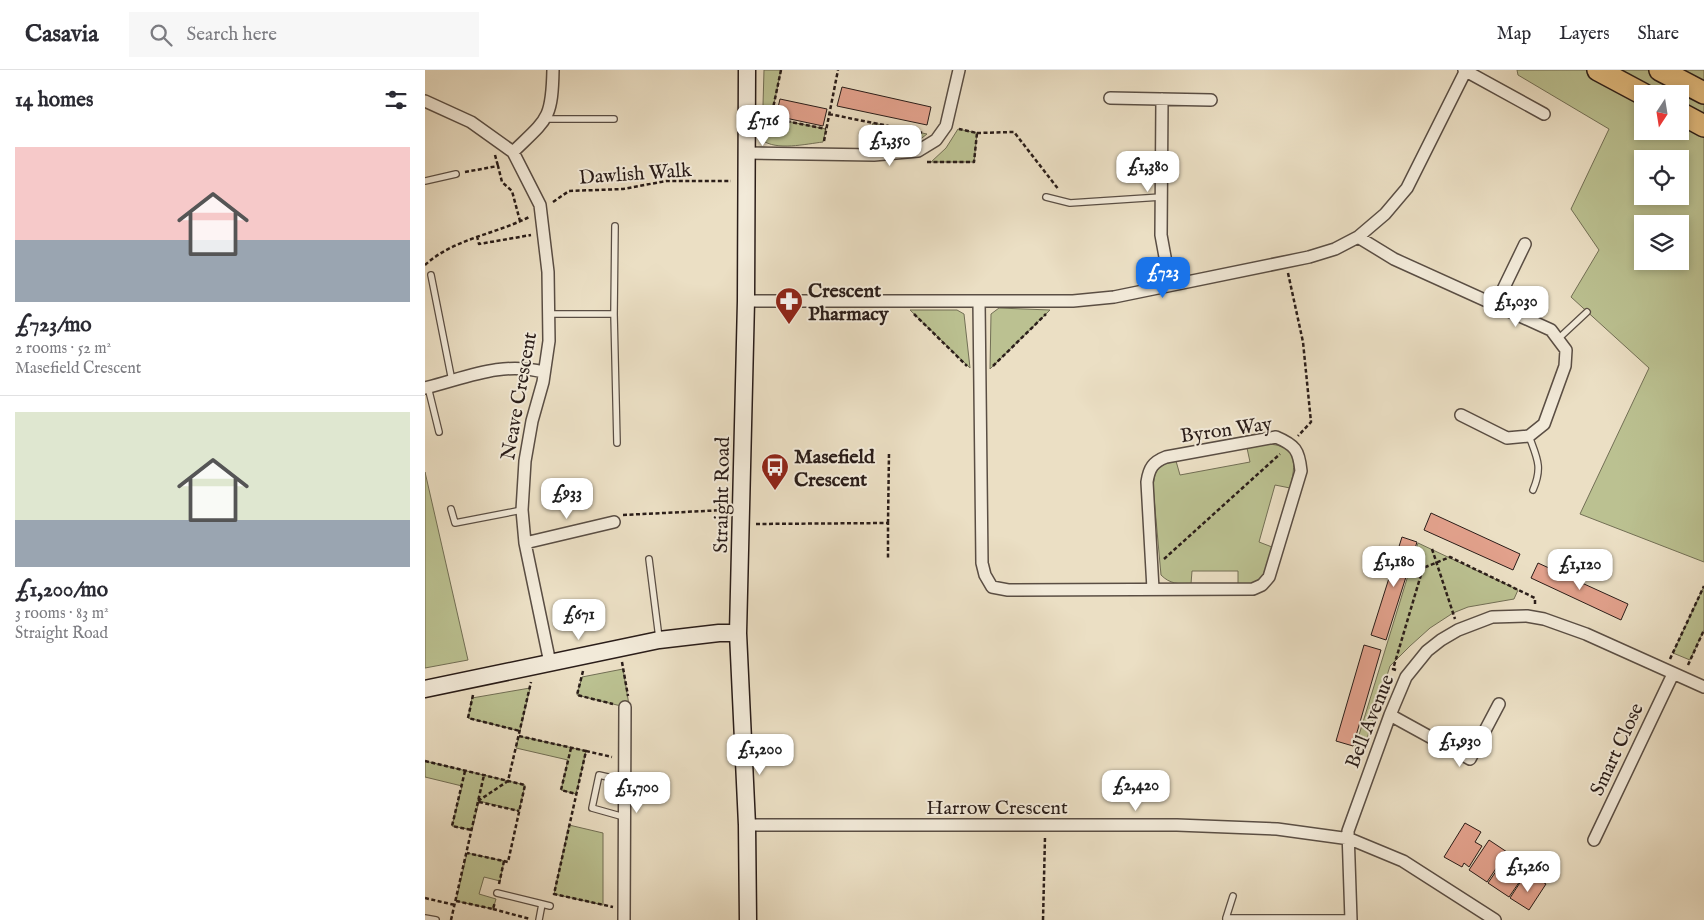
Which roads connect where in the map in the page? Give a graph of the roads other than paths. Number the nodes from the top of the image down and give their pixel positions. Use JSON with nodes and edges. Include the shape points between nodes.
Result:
{"nodes":[{"id":1,"x":553,"y":70,"type":"edge"},
{"id":2,"x":747,"y":70,"type":"edge"},
{"id":3,"x":959,"y":70,"type":"edge"},
{"id":4,"x":1465,"y":70,"type":"edge"},
{"id":5,"x":1598,"y":70,"type":"edge"},
{"id":6,"x":1660,"y":70,"type":"edge"},
{"id":7,"x":1634,"y":89,"type":"edge"},
{"id":8,"x":1704,"y":93,"type":"edge"},
{"id":9,"x":1110,"y":98,"type":"dead end"},
{"id":10,"x":1163,"y":100,"type":"junction"},
{"id":11,"x":1211,"y":100,"type":"dead end"},
{"id":12,"x":425,"y":101,"type":"edge"},
{"id":13,"x":1544,"y":114,"type":"dead end"},
{"id":14,"x":1689,"y":118,"type":"edge"},
{"id":15,"x":546,"y":119,"type":"junction"},
{"id":16,"x":614,"y":119,"type":"dead end"},
{"id":17,"x":1704,"y":126,"type":"edge"},
{"id":18,"x":513,"y":152,"type":"junction"},
{"id":19,"x":747,"y":153,"type":"junction"},
{"id":20,"x":456,"y":174,"type":"road end"},
{"id":21,"x":425,"y":181,"type":"edge"},
{"id":22,"x":1046,"y":197,"type":"dead end"},
{"id":23,"x":1161,"y":197,"type":"junction"},
{"id":24,"x":615,"y":226,"type":"dead end"},
{"id":25,"x":1358,"y":237,"type":"junction"},
{"id":26,"x":1525,"y":244,"type":"dead end"},
{"id":27,"x":431,"y":275,"type":"dead end"},
{"id":28,"x":1170,"y":284,"type":"junction"},
{"id":29,"x":746,"y":301,"type":"junction"},
{"id":30,"x":979,"y":302,"type":"junction"},
{"id":31,"x":1496,"y":304,"type":"junction"},
{"id":32,"x":1587,"y":312,"type":"dead end"},
{"id":33,"x":549,"y":314,"type":"junction"},
{"id":34,"x":614,"y":314,"type":"junction"},
{"id":35,"x":1558,"y":339,"type":"junction"},
{"id":36,"x":543,"y":372,"type":"junction"},
{"id":37,"x":453,"y":381,"type":"junction"},
{"id":38,"x":427,"y":388,"type":"edge"},
{"id":39,"x":1461,"y":415,"type":"dead end"},
{"id":40,"x":439,"y":432,"type":"dead end"},
{"id":41,"x":1529,"y":436,"type":"junction"},
{"id":42,"x":617,"y":443,"type":"dead end"},
{"id":43,"x":1533,"y":490,"type":"dead end"},
{"id":44,"x":451,"y":509,"type":"dead end"},
{"id":45,"x":522,"y":510,"type":"junction"},
{"id":46,"x":614,"y":522,"type":"road end"},
{"id":47,"x":525,"y":543,"type":"junction"},
{"id":48,"x":649,"y":559,"type":"dead end"},
{"id":49,"x":1153,"y":589,"type":"junction"},
{"id":50,"x":738,"y":633,"type":"junction"},
{"id":51,"x":659,"y":640,"type":"junction"},
{"id":52,"x":542,"y":664,"type":"junction"},
{"id":53,"x":1673,"y":674,"type":"junction"},
{"id":54,"x":1704,"y":687,"type":"edge"},
{"id":55,"x":425,"y":689,"type":"edge"},
{"id":56,"x":1499,"y":704,"type":"dead end"},
{"id":57,"x":625,"y":707,"type":"road end"},
{"id":58,"x":1389,"y":714,"type":"junction"},
{"id":59,"x":625,"y":781,"type":"junction"},
{"id":60,"x":624,"y":816,"type":"junction"},
{"id":61,"x":747,"y":825,"type":"junction"},
{"id":62,"x":1350,"y":839,"type":"junction"},
{"id":63,"x":1594,"y":840,"type":"dead end"},
{"id":64,"x":497,"y":893,"type":"dead end"},
{"id":65,"x":1233,"y":896,"type":"dead end"},
{"id":66,"x":542,"y":904,"type":"junction"},
{"id":67,"x":551,"y":906,"type":"dead end"},
{"id":68,"x":624,"y":915,"type":"edge"},
{"id":69,"x":425,"y":918,"type":"edge"},
{"id":70,"x":1226,"y":919,"type":"edge"},
{"id":71,"x":1351,"y":919,"type":"edge"},
{"id":72,"x":435,"y":920,"type":"edge"},
{"id":73,"x":539,"y":920,"type":"edge"},
{"id":74,"x":748,"y":920,"type":"edge"},
{"id":75,"x":1495,"y":920,"type":"edge"}],
"edges":[{"from":1,"to":15,"type":"street","via":[[552,99]]},
{"from":2,"to":19,"type":"street","name":"Straight Road"},
{"from":3,"to":19,"type":"street","via":[[947,126],[939,136],[913,152]]},
{"from":4,"to":13,"type":"street"},
{"from":4,"to":25,"type":"street","via":[[1407,188],[1385,214]]},
{"from":5,"to":7,"type":"highway"},
{"from":6,"to":8,"type":"highway"},
{"from":9,"to":10,"type":"street"},
{"from":10,"to":11,"type":"street"},
{"from":10,"to":23,"type":"street"},
{"from":12,"to":18,"type":"street","name":"Neave Crescent","via":[[471,122]]},
{"from":14,"to":17,"type":"highway"},
{"from":15,"to":16,"type":"lane"},
{"from":15,"to":18,"type":"street"},
{"from":18,"to":33,"type":"street","name":"Neave Crescent","via":[[541,210]]},
{"from":19,"to":29,"type":"street","name":"Straight Road"},
{"from":20,"to":21,"type":"lane"},
{"from":22,"to":23,"type":"lane","via":[[1069,203]]},
{"from":23,"to":28,"type":"street","via":[[1161,235]]},
{"from":24,"to":34,"type":"lane"},
{"from":25,"to":28,"type":"street","via":[[1335,249],[1286,262]]},
{"from":25,"to":31,"type":"street","via":[[1394,259]]},
{"from":26,"to":31,"type":"street"},
{"from":27,"to":37,"type":"lane"},
{"from":28,"to":30,"type":"street","via":[[1114,297]]},
{"from":29,"to":30,"type":"street"},
{"from":29,"to":50,"type":"street","name":"Straight Road"},
{"from":30,"to":49,"type":"street","name":"Byron Way","via":[[982,562],[985,575],[993,587],[1008,590]]},
{"from":31,"to":35,"type":"street","via":[[1551,330]]},
{"from":32,"to":35,"type":"lane"},
{"from":33,"to":34,"type":"lane"},
{"from":33,"to":36,"type":"street","name":"Neave Crescent","via":[[549,341]]},
{"from":34,"to":42,"type":"lane"},
{"from":35,"to":41,"type":"street","via":[[1565,350],[1565,366],[1544,424]]},
{"from":36,"to":37,"type":"street","via":[[523,367],[503,368]]},
{"from":36,"to":45,"type":"street","name":"Neave Crescent","via":[[525,461]]},
{"from":37,"to":38,"type":"street"},
{"from":38,"to":40,"type":"lane"},
{"from":39,"to":41,"type":"street","via":[[1507,438]]},
{"from":41,"to":43,"type":"lane","via":[[1539,466],[1539,477]]},
{"from":44,"to":45,"type":"lane","via":[[455,523]]},
{"from":45,"to":47,"type":"street","name":"Neave Crescent"},
{"from":46,"to":47,"type":"street"},
{"from":47,"to":52,"type":"street","name":"Neave Crescent"},
{"from":48,"to":51,"type":"lane"},
{"from":49,"to":49,"type":"street","name":"Byron Way","via":[[1253,589],[1262,585],[1269,577],[1301,470],[1300,458],[1291,444],[1276,437],[1155,461],[1147,482]]},
{"from":50,"to":51,"type":"street"},
{"from":50,"to":61,"type":"street","name":"Straight Road"},
{"from":51,"to":52,"type":"street"},
{"from":52,"to":55,"type":"street"},
{"from":53,"to":54,"type":"street","name":"Bell Avenue"},
{"from":53,"to":58,"type":"street","name":"Bell Avenue","via":[[1562,624],[1536,618],[1492,617],[1458,630],[1427,651],[1406,676]]},
{"from":53,"to":63,"type":"street","name":"Smart Close"},
{"from":56,"to":58,"type":"street","via":[[1470,759]]},
{"from":57,"to":59,"type":"street"},
{"from":58,"to":62,"type":"street","name":"Bell Avenue","via":[[1348,831]]},
{"from":59,"to":60,"type":"street"},
{"from":59,"to":60,"type":"lane","via":[[599,775],[593,808]]},
{"from":60,"to":68,"type":"street"},
{"from":61,"to":62,"type":"street","name":"Harrow Crescent","via":[[1177,825],[1277,829]]},
{"from":61,"to":74,"type":"street","name":"Straight Road"},
{"from":62,"to":71,"type":"street","name":"Bell Avenue"},
{"from":62,"to":75,"type":"street","name":"Harrow Crescent","via":[[1403,861]]},
{"from":64,"to":66,"type":"lane"},
{"from":65,"to":70,"type":"lane"},
{"from":66,"to":67,"type":"lane"},
{"from":66,"to":73,"type":"lane"},
{"from":69,"to":72,"type":"lane"},
{"from":70,"to":71,"type":"lane"}]}
